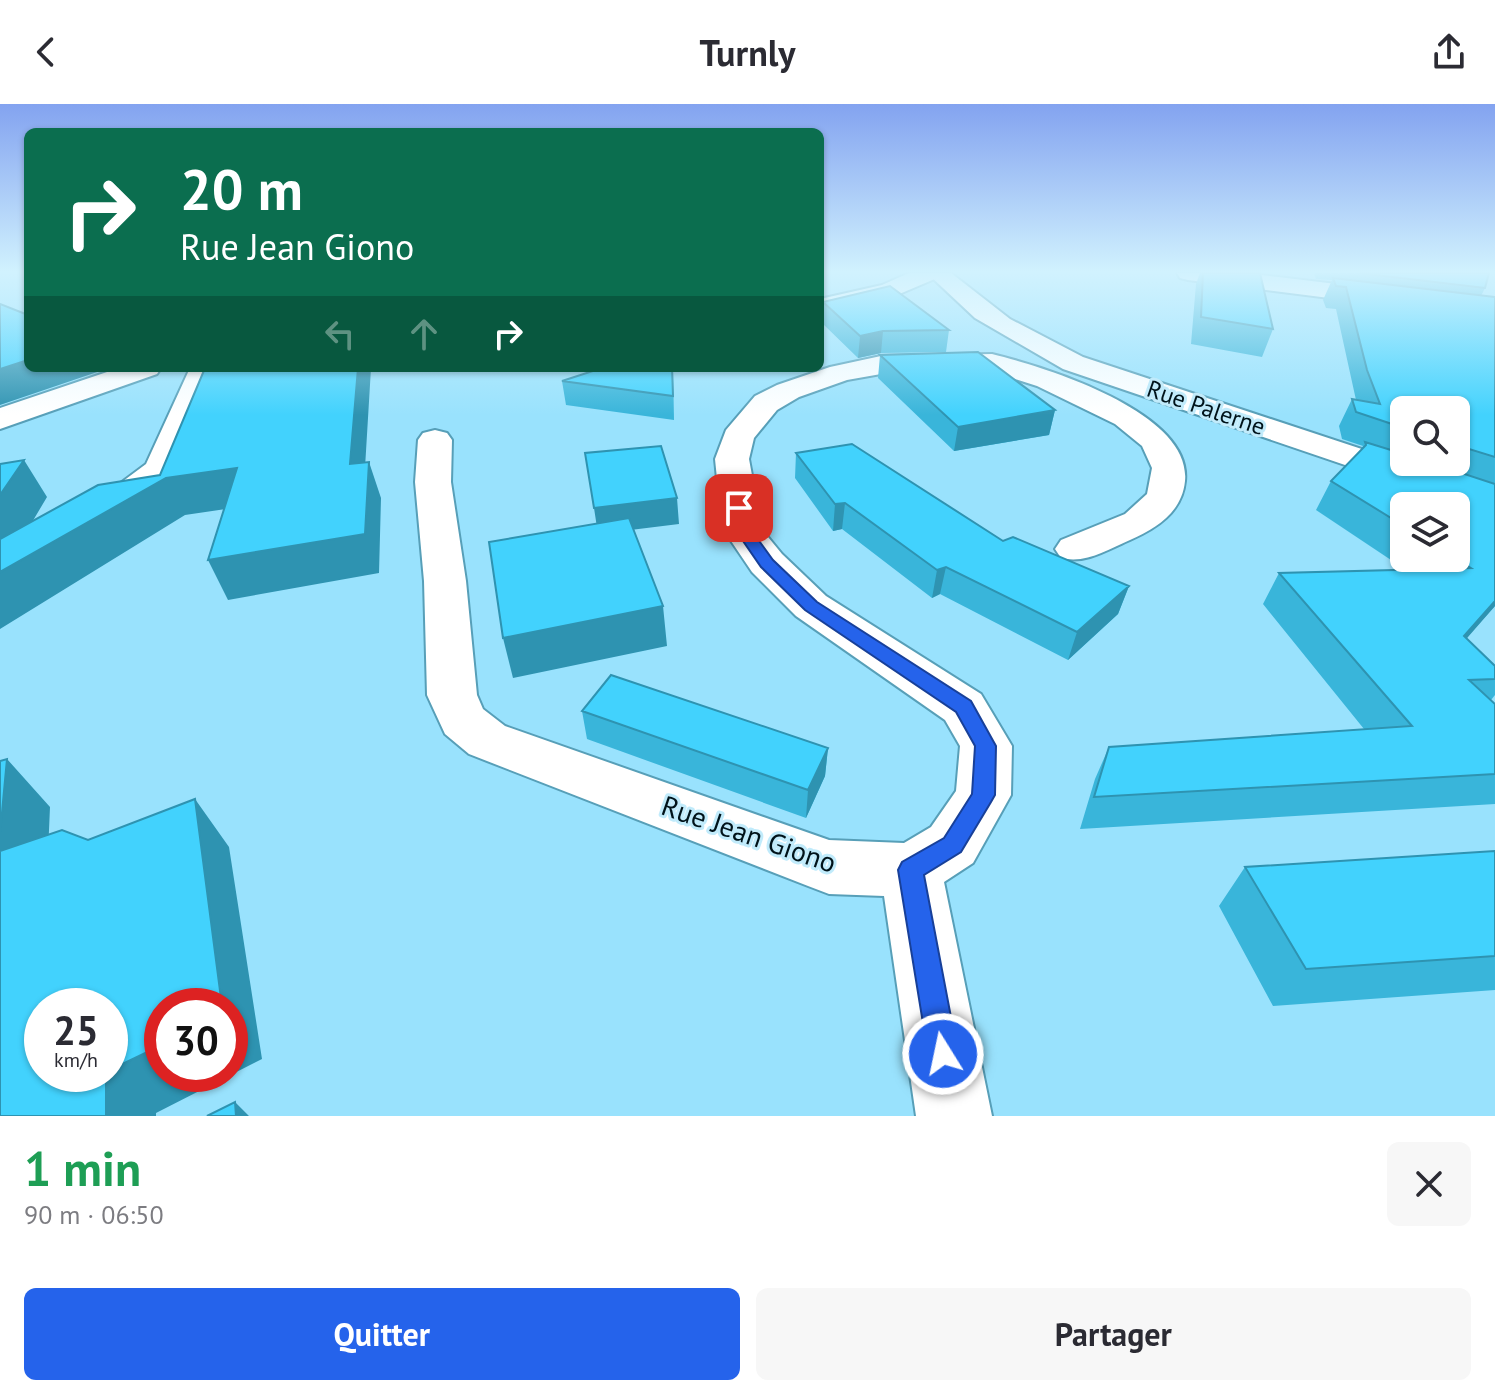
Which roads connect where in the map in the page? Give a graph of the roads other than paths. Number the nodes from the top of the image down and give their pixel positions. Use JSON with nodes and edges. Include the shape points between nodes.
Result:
{"nodes":[{"id":1,"x":997,"y":320,"type":"edge"},
{"id":2,"x":1037,"y":346,"type":"junction"},
{"id":3,"x":992,"y":362,"type":"junction"},
{"id":4,"x":135,"y":372,"type":"edge"},
{"id":5,"x":202,"y":372,"type":"edge"},
{"id":6,"x":0,"y":419,"type":"edge"},
{"id":7,"x":435,"y":440,"type":"dead end"},
{"id":8,"x":1495,"y":505,"type":"edge"},
{"id":9,"x":1075,"y":549,"type":"dead end"},
{"id":10,"x":0,"y":573,"type":"edge"},
{"id":11,"x":911,"y":870,"type":"junction"},
{"id":12,"x":954,"y":1116,"type":"edge"}],
"edges":[{"from":1,"to":2,"type":"street","name":"Rue Palerne"},
{"from":2,"to":3,"type":"street"},
{"from":2,"to":8,"type":"street","name":"Rue Palerne","via":[[1101,373]]},
{"from":3,"to":9,"type":"street","via":[[1047,380],[1126,417],[1156,441],[1169,468],[1165,498],[1139,522]]},
{"from":3,"to":11,"type":"street","via":[[881,365],[788,391],[752,418],[738,437],[732,459],[744,525],[767,563],[811,606],[963,707],[986,746],[983,795],[952,845]]},
{"from":4,"to":6,"type":"street"},
{"from":5,"to":10,"type":"street","via":[[161,470],[108,510]]},
{"from":7,"to":11,"type":"street","name":"Rue Jean Giono","via":[[433,482],[452,695],[463,721],[487,740],[829,867]]},
{"from":11,"to":12,"type":"street"}]}
